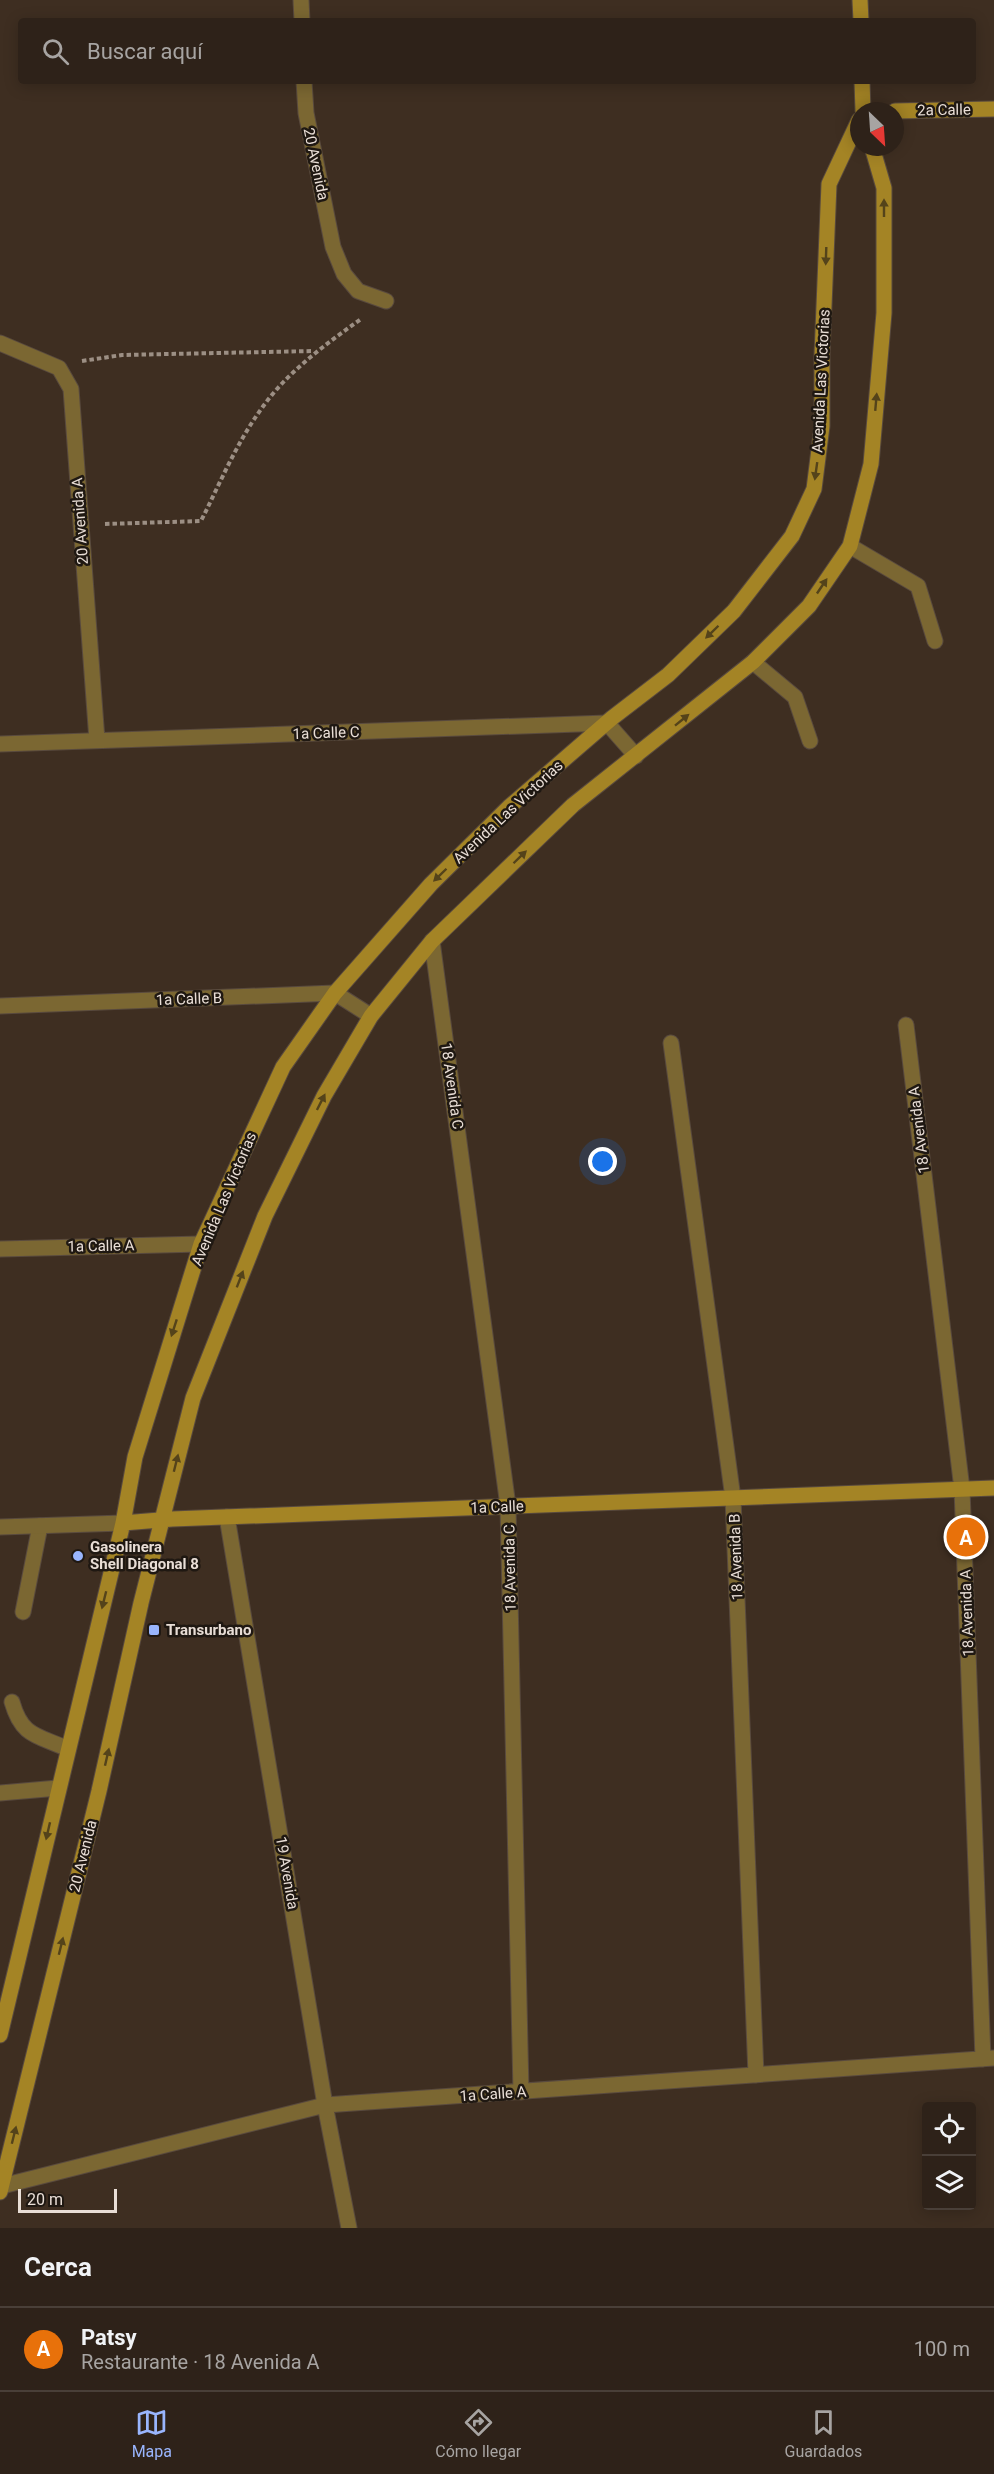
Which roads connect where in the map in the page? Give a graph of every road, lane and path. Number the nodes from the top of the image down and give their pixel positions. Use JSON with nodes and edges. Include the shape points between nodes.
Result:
{"nodes":[{"id":1,"x":301,"y":0,"type":"edge"},
{"id":2,"x":860,"y":0,"type":"edge"},
{"id":3,"x":302,"y":18,"type":"edge"},
{"id":4,"x":861,"y":18,"type":"edge"},
{"id":5,"x":304,"y":84,"type":"edge"},
{"id":6,"x":862,"y":84,"type":"edge"},
{"id":7,"x":863,"y":102,"type":"edge"},
{"id":8,"x":994,"y":109,"type":"edge"},
{"id":9,"x":904,"y":111,"type":"edge"},
{"id":10,"x":850,"y":139,"type":"edge"},
{"id":11,"x":875,"y":156,"type":"edge"},
{"id":12,"x":386,"y":302,"type":"joint"},
{"id":13,"x":0,"y":343,"type":"edge"},
{"id":14,"x":315,"y":351,"type":"junction"},
{"id":15,"x":59,"y":368,"type":"junction"},
{"id":16,"x":81,"y":525,"type":"junction"},
{"id":17,"x":850,"y":546,"type":"junction"},
{"id":18,"x":934,"y":641,"type":"dead end"},
{"id":19,"x":753,"y":662,"type":"junction"},
{"id":20,"x":607,"y":723,"type":"junction"},
{"id":21,"x":96,"y":740,"type":"junction"},
{"id":22,"x":810,"y":741,"type":"dead end"},
{"id":23,"x":0,"y":744,"type":"edge"},
{"id":24,"x":636,"y":756,"type":"junction"},
{"id":25,"x":432,"y":941,"type":"junction"},
{"id":26,"x":335,"y":993,"type":"junction"},
{"id":27,"x":0,"y":1006,"type":"edge"},
{"id":28,"x":371,"y":1016,"type":"junction"},
{"id":29,"x":906,"y":1026,"type":"dead end"},
{"id":30,"x":671,"y":1043,"type":"dead end"},
{"id":31,"x":201,"y":1244,"type":"junction"},
{"id":32,"x":0,"y":1249,"type":"edge"},
{"id":33,"x":994,"y":1488,"type":"edge"},
{"id":34,"x":962,"y":1489,"type":"junction"},
{"id":35,"x":733,"y":1498,"type":"junction"},
{"id":36,"x":508,"y":1506,"type":"junction"},
{"id":37,"x":227,"y":1517,"type":"junction"},
{"id":38,"x":162,"y":1520,"type":"junction"},
{"id":39,"x":123,"y":1523,"type":"junction"},
{"id":40,"x":40,"y":1526,"type":"junction"},
{"id":41,"x":0,"y":1527,"type":"edge"},
{"id":42,"x":23,"y":1612,"type":"dead end"},
{"id":43,"x":12,"y":1702,"type":"dead end"},
{"id":44,"x":68,"y":1749,"type":"junction"},
{"id":45,"x":58,"y":1788,"type":"junction"},
{"id":46,"x":0,"y":1793,"type":"edge"},
{"id":47,"x":1,"y":2030,"type":"edge"},
{"id":48,"x":989,"y":2059,"type":"edge"},
{"id":49,"x":756,"y":2075,"type":"junction"},
{"id":50,"x":521,"y":2092,"type":"junction"},
{"id":51,"x":326,"y":2105,"type":"junction"},
{"id":52,"x":1,"y":2189,"type":"edge"},
{"id":53,"x":349,"y":2228,"type":"edge"}],
"edges":[{"from":1,"to":3,"type":"street"},
{"from":2,"to":4,"type":"street"},
{"from":5,"to":12,"type":"street","name":"20 Avenida","via":[[306,113],[333,247],[344,274],[358,291]]},
{"from":6,"to":7,"type":"street"},
{"from":8,"to":9,"type":"street","name":"2a Calle"},
{"from":10,"to":20,"type":"street","name":"Avenida Las Victorias","one_way":true,"via":[[829,184],[822,426],[814,489],[792,536],[734,611],[668,675]]},
{"from":17,"to":11,"type":"street","one_way":true,"via":[[871,464],[884,313],[884,189]]},
{"from":12,"to":14,"type":"path"},
{"from":13,"to":15,"type":"street"},
{"from":14,"to":15,"type":"path","via":[[122,355]]},
{"from":14,"to":16,"type":"path","via":[[262,407],[201,521]]},
{"from":15,"to":16,"type":"street","name":"20 Avenida A","via":[[71,390]]},
{"from":16,"to":21,"type":"street","name":"20 Avenida A"},
{"from":17,"to":18,"type":"street","via":[[918,586]]},
{"from":19,"to":17,"type":"street","one_way":true,"via":[[809,606]]},
{"from":19,"to":22,"type":"street","via":[[795,697]]},
{"from":24,"to":19,"type":"street","one_way":true},
{"from":20,"to":21,"type":"street","name":"1a Calle C"},
{"from":20,"to":24,"type":"street"},
{"from":20,"to":26,"type":"street","name":"Avenida Las Victorias","one_way":true,"via":[[509,807],[431,884]]},
{"from":21,"to":23,"type":"street","name":"1a Calle C"},
{"from":25,"to":24,"type":"street","one_way":true,"via":[[573,805]]},
{"from":25,"to":28,"type":"street"},
{"from":25,"to":36,"type":"street","name":"18 Avenida C"},
{"from":26,"to":27,"type":"street","name":"1a Calle B"},
{"from":26,"to":28,"type":"street"},
{"from":26,"to":31,"type":"street","name":"Avenida Las Victorias","via":[[283,1067]]},
{"from":38,"to":28,"type":"street","one_way":true,"via":[[193,1398],[265,1216],[324,1096]]},
{"from":29,"to":34,"type":"street","name":"18 Avenida A"},
{"from":30,"to":35,"type":"street","name":"18 Avenida B"},
{"from":31,"to":32,"type":"street","name":"1a Calle A"},
{"from":31,"to":39,"type":"street","name":"Avenida Las Victorias","one_way":true,"via":[[135,1457]]},
{"from":33,"to":34,"type":"street","name":"1a Calle"},
{"from":34,"to":35,"type":"street","name":"1a Calle"},
{"from":34,"to":48,"type":"street","name":"18 Avenida A"},
{"from":35,"to":36,"type":"street","name":"1a Calle"},
{"from":35,"to":49,"type":"street","name":"18 Avenida B"},
{"from":36,"to":37,"type":"street","name":"1a Calle"},
{"from":36,"to":50,"type":"street","name":"18 Avenida C"},
{"from":37,"to":38,"type":"street","name":"1a Calle"},
{"from":37,"to":51,"type":"street","name":"19 Avenida"},
{"from":38,"to":39,"type":"street","name":"1a Calle"},
{"from":52,"to":38,"type":"street","name":"20 Avenida","one_way":true},
{"from":39,"to":40,"type":"street","name":"1a Calle"},
{"from":39,"to":44,"type":"street","one_way":true},
{"from":40,"to":41,"type":"street","name":"1a Calle"},
{"from":40,"to":42,"type":"street"},
{"from":43,"to":44,"type":"street","via":[[25,1730]]},
{"from":44,"to":45,"type":"street"},
{"from":45,"to":46,"type":"street"},
{"from":45,"to":47,"type":"street","one_way":true},
{"from":48,"to":49,"type":"street","name":"1a Calle A"},
{"from":49,"to":50,"type":"street","name":"1a Calle A"},
{"from":50,"to":51,"type":"street","name":"1a Calle A"},
{"from":51,"to":52,"type":"street","name":"1a Calle A"},
{"from":51,"to":53,"type":"street","name":"19 Avenida"}]}
